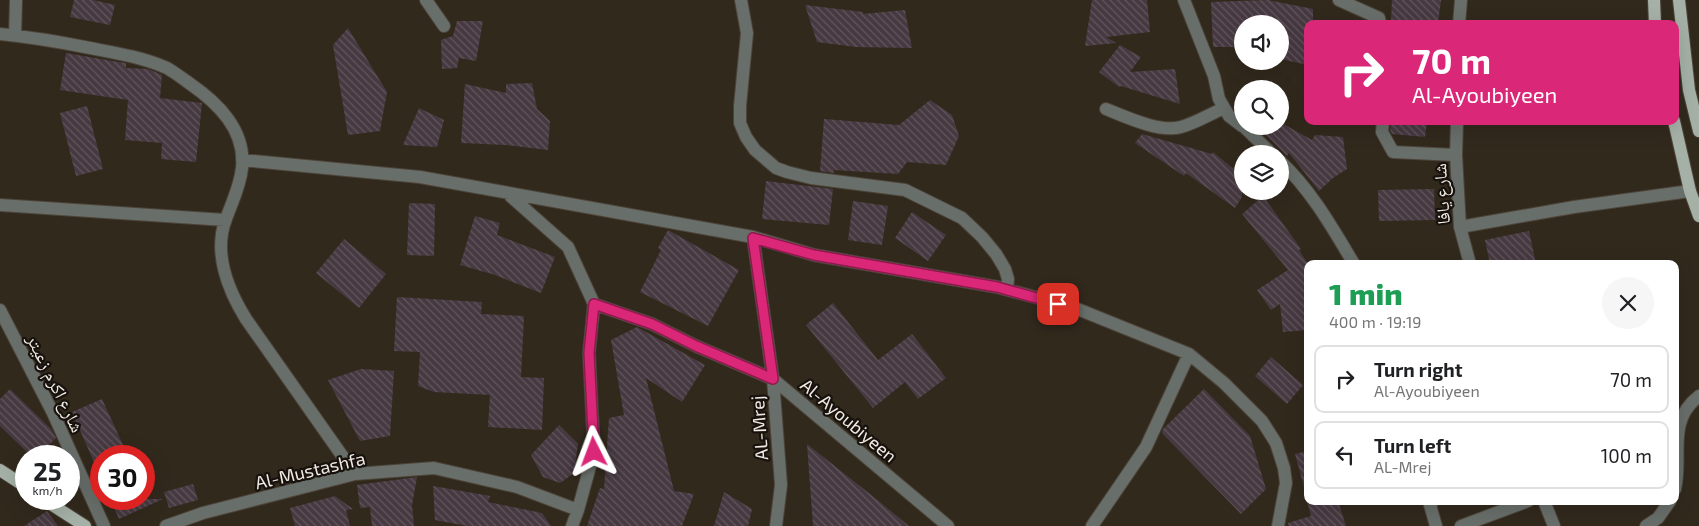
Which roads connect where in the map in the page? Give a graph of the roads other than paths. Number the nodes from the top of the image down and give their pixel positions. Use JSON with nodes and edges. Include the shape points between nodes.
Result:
{"nodes":[{"id":1,"x":16,"y":0,"type":"edge"},
{"id":2,"x":426,"y":0,"type":"edge"},
{"id":3,"x":741,"y":0,"type":"edge"},
{"id":4,"x":1184,"y":0,"type":"edge"},
{"id":5,"x":1339,"y":0,"type":"edge"},
{"id":6,"x":1461,"y":0,"type":"edge"},
{"id":7,"x":1654,"y":0,"type":"edge"},
{"id":8,"x":1679,"y":0,"type":"edge"},
{"id":9,"x":1379,"y":20,"type":"edge"},
{"id":10,"x":1459,"y":20,"type":"edge"},
{"id":11,"x":1655,"y":20,"type":"edge"},
{"id":12,"x":444,"y":26,"type":"dead end"},
{"id":13,"x":0,"y":34,"type":"edge"},
{"id":14,"x":15,"y":36,"type":"junction"},
{"id":15,"x":1224,"y":108,"type":"junction"},
{"id":16,"x":1106,"y":109,"type":"dead end"},
{"id":17,"x":1234,"y":120,"type":"edge"},
{"id":18,"x":1383,"y":125,"type":"edge"},
{"id":19,"x":1457,"y":125,"type":"edge"},
{"id":20,"x":1675,"y":125,"type":"edge"},
{"id":21,"x":1699,"y":132,"type":"edge"},
{"id":22,"x":1252,"y":135,"type":"edge"},
{"id":23,"x":1263,"y":145,"type":"edge"},
{"id":24,"x":1456,"y":155,"type":"junction"},
{"id":25,"x":242,"y":160,"type":"junction"},
{"id":26,"x":1289,"y":169,"type":"edge"},
{"id":27,"x":1690,"y":191,"type":"junction"},
{"id":28,"x":507,"y":192,"type":"junction"},
{"id":29,"x":0,"y":205,"type":"edge"},
{"id":30,"x":1699,"y":216,"type":"edge"},
{"id":31,"x":225,"y":220,"type":"junction"},
{"id":32,"x":1460,"y":227,"type":"junction"},
{"id":33,"x":753,"y":238,"type":"junction"},
{"id":34,"x":1352,"y":260,"type":"edge"},
{"id":35,"x":1469,"y":260,"type":"edge"},
{"id":36,"x":1006,"y":289,"type":"junction"},
{"id":37,"x":594,"y":304,"type":"junction"},
{"id":38,"x":0,"y":310,"type":"edge"},
{"id":39,"x":1189,"y":354,"type":"junction"},
{"id":40,"x":773,"y":379,"type":"junction"},
{"id":41,"x":1699,"y":396,"type":"edge"},
{"id":42,"x":1679,"y":427,"type":"edge"},
{"id":43,"x":0,"y":470,"type":"edge"},
{"id":44,"x":355,"y":474,"type":"junction"},
{"id":45,"x":15,"y":480,"type":"edge"},
{"id":46,"x":1430,"y":505,"type":"edge"},
{"id":47,"x":1517,"y":505,"type":"edge"},
{"id":48,"x":1546,"y":505,"type":"edge"},
{"id":49,"x":1667,"y":505,"type":"edge"},
{"id":50,"x":61,"y":510,"type":"edge"},
{"id":51,"x":578,"y":510,"type":"junction"},
{"id":52,"x":85,"y":526,"type":"edge"},
{"id":53,"x":104,"y":526,"type":"edge"},
{"id":54,"x":166,"y":526,"type":"edge"},
{"id":55,"x":572,"y":526,"type":"edge"},
{"id":56,"x":776,"y":526,"type":"edge"},
{"id":57,"x":948,"y":526,"type":"edge"},
{"id":58,"x":1092,"y":526,"type":"edge"},
{"id":59,"x":1278,"y":526,"type":"edge"},
{"id":60,"x":1436,"y":526,"type":"edge"},
{"id":61,"x":1461,"y":526,"type":"edge"},
{"id":62,"x":1554,"y":526,"type":"edge"},
{"id":63,"x":1646,"y":526,"type":"edge"}],
"edges":[{"from":1,"to":14,"type":"street"},
{"from":2,"to":12,"type":"street"},
{"from":3,"to":36,"type":"street","via":[[747,33],[740,123],[755,150],[776,168],[787,172],[905,190],[962,218],[996,254],[1008,279]]},
{"from":4,"to":15,"type":"street"},
{"from":5,"to":9,"type":"street"},
{"from":6,"to":10,"type":"street"},
{"from":7,"to":11,"type":"main road"},
{"from":8,"to":21,"type":"main road","via":[[1690,90]]},
{"from":13,"to":14,"type":"street"},
{"from":14,"to":25,"type":"street","via":[[132,56],[168,69],[222,110],[236,132]]},
{"from":15,"to":16,"type":"street","via":[[1180,127],[1165,128]]},
{"from":15,"to":17,"type":"street"},
{"from":18,"to":24,"type":"street","via":[[1382,132],[1393,152]]},
{"from":19,"to":24,"type":"street","name":"شارع يافا"},
{"from":20,"to":27,"type":"main road"},
{"from":22,"to":23,"type":"street"},
{"from":24,"to":32,"type":"street","name":"شارع يافا"},
{"from":25,"to":28,"type":"street","via":[[420,176]]},
{"from":25,"to":31,"type":"street","via":[[238,188]]},
{"from":26,"to":34,"type":"street","via":[[1322,210]]},
{"from":27,"to":30,"type":"main road"},
{"from":27,"to":32,"type":"street"},
{"from":28,"to":33,"type":"street"},
{"from":28,"to":37,"type":"street","via":[[568,247]]},
{"from":29,"to":31,"type":"street"},
{"from":31,"to":44,"type":"street","via":[[221,236],[224,266],[239,308]]},
{"from":32,"to":35,"type":"street","name":"شارع يافا"},
{"from":33,"to":36,"type":"street","via":[[814,255]]},
{"from":33,"to":40,"type":"street","name":"AL-Mrej"},
{"from":36,"to":39,"type":"street","via":[[1075,308]]},
{"from":37,"to":40,"type":"street","name":"Al-Ayoubiyeen","via":[[652,324]]},
{"from":37,"to":51,"type":"street","via":[[589,353],[594,452]]},
{"from":38,"to":53,"type":"street","name":"شارع اكرم زعيتر","via":[[53,412]]},
{"from":39,"to":58,"type":"street","via":[[1146,448]]},
{"from":39,"to":59,"type":"street","via":[[1262,421],[1276,443],[1286,483]]},
{"from":40,"to":56,"type":"street","name":"AL-Mrej","via":[[781,485]]},
{"from":40,"to":57,"type":"street","name":"Al-Ayoubiyeen"},
{"from":41,"to":42,"type":"street","via":[[1681,419]]},
{"from":43,"to":45,"type":"main road"},
{"from":44,"to":51,"type":"street","name":"Al-Mustashfa","via":[[434,468],[517,487]]},
{"from":44,"to":54,"type":"street","name":"Al-Mustashfa","via":[[203,513]]},
{"from":46,"to":60,"type":"street"},
{"from":47,"to":61,"type":"street"},
{"from":48,"to":62,"type":"street"},
{"from":49,"to":63,"type":"street","via":[[1658,518]]},
{"from":50,"to":52,"type":"main road"},
{"from":51,"to":55,"type":"street"}]}
